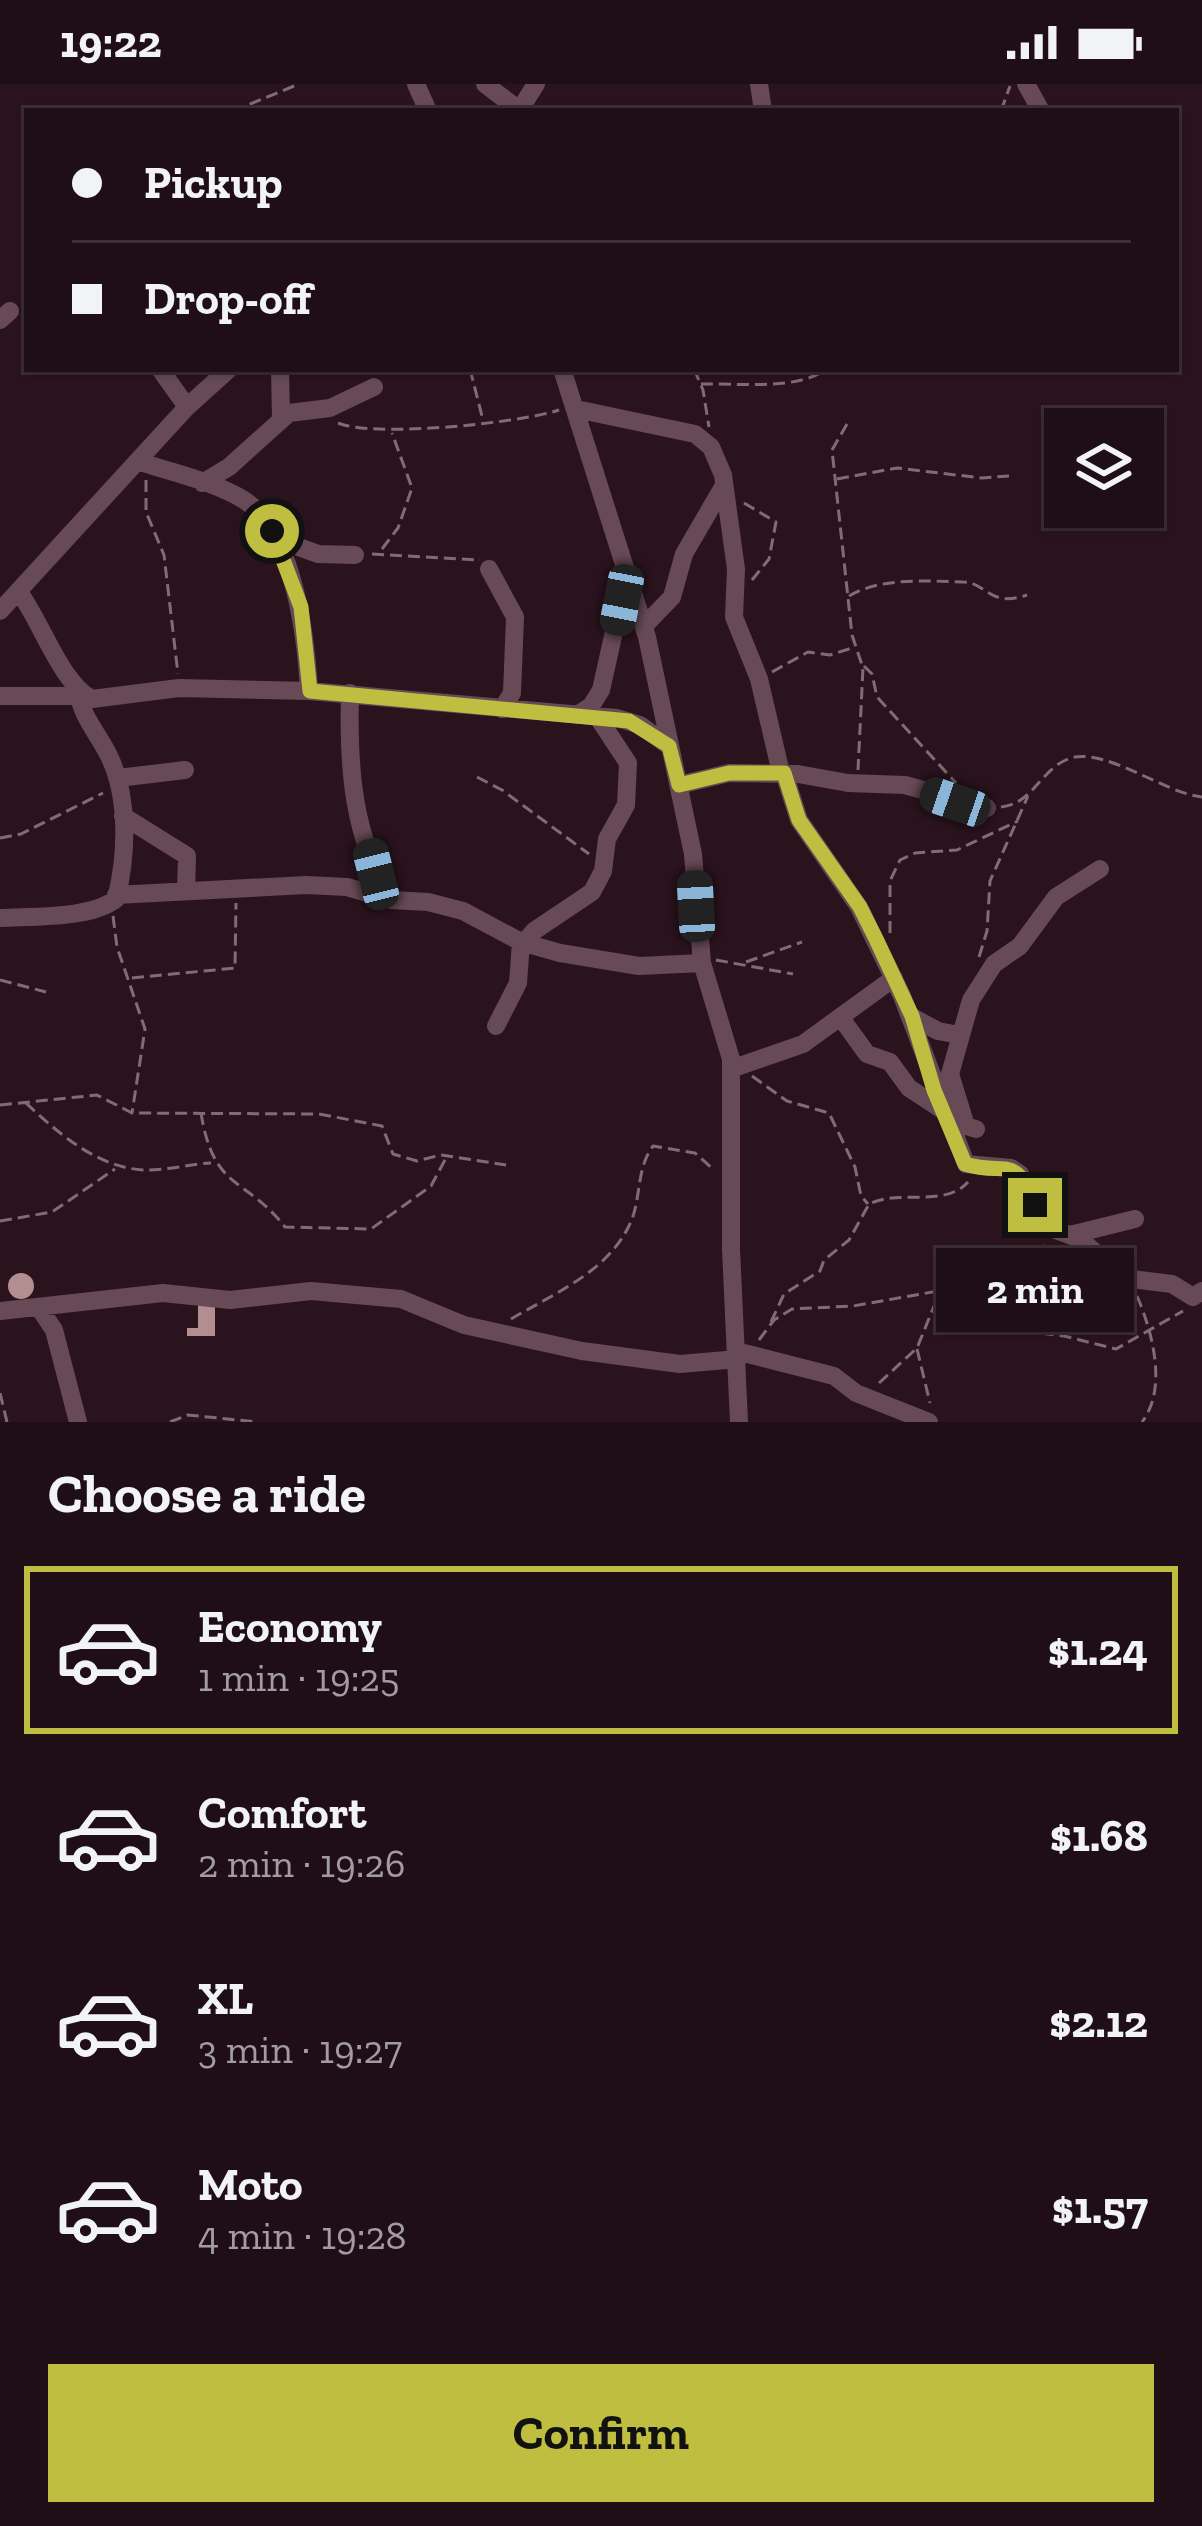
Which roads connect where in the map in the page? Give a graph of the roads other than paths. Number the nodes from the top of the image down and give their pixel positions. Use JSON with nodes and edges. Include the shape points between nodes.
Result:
{"nodes":[{"id":1,"x":485,"y":84,"type":"edge"},
{"id":2,"x":515,"y":108,"type":"edge"},
{"id":3,"x":162,"y":372,"type":"edge"},
{"id":4,"x":226,"y":372,"type":"edge"},
{"id":5,"x":280,"y":372,"type":"edge"},
{"id":6,"x":563,"y":372,"type":"edge"},
{"id":7,"x":374,"y":387,"type":"dead end"},
{"id":8,"x":574,"y":403,"type":"junction"},
{"id":9,"x":187,"y":407,"type":"junction"},
{"id":10,"x":281,"y":420,"type":"junction"},
{"id":11,"x":143,"y":463,"type":"junction"},
{"id":12,"x":202,"y":483,"type":"junction"},
{"id":13,"x":724,"y":489,"type":"junction"},
{"id":14,"x":274,"y":538,"type":"junction"},
{"id":15,"x":355,"y":555,"type":"road end"},
{"id":16,"x":489,"y":569,"type":"road end"},
{"id":17,"x":627,"y":573,"type":"junction"},
{"id":18,"x":19,"y":592,"type":"junction"},
{"id":19,"x":1,"y":609,"type":"edge"},
{"id":20,"x":644,"y":626,"type":"junction"},
{"id":21,"x":310,"y":691,"type":"junction"},
{"id":22,"x":78,"y":692,"type":"junction"},
{"id":23,"x":350,"y":693,"type":"junction"},
{"id":24,"x":0,"y":696,"type":"edge"},
{"id":25,"x":502,"y":709,"type":"junction"},
{"id":26,"x":587,"y":715,"type":"junction"},
{"id":27,"x":669,"y":746,"type":"junction"},
{"id":28,"x":185,"y":770,"type":"dead end"},
{"id":29,"x":783,"y":773,"type":"junction"},
{"id":30,"x":118,"y":779,"type":"junction"},
{"id":31,"x":679,"y":785,"type":"junction"},
{"id":32,"x":987,"y":808,"type":"road end"},
{"id":33,"x":123,"y":816,"type":"junction"},
{"id":34,"x":1100,"y":869,"type":"dead end"},
{"id":35,"x":187,"y":890,"type":"junction"},
{"id":36,"x":115,"y":899,"type":"junction"},
{"id":37,"x":392,"y":900,"type":"junction"},
{"id":38,"x":0,"y":918,"type":"edge"},
{"id":39,"x":522,"y":943,"type":"junction"},
{"id":40,"x":702,"y":962,"type":"junction"},
{"id":41,"x":891,"y":972,"type":"junction"},
{"id":42,"x":912,"y":1016,"type":"junction"},
{"id":43,"x":842,"y":1018,"type":"junction"},
{"id":44,"x":496,"y":1026,"type":"dead end"},
{"id":45,"x":959,"y":1035,"type":"junction"},
{"id":46,"x":737,"y":1068,"type":"junction"},
{"id":47,"x":944,"y":1111,"type":"junction"},
{"id":48,"x":976,"y":1130,"type":"dead end"},
{"id":49,"x":1136,"y":1219,"type":"dead end"},
{"id":50,"x":1070,"y":1235,"type":"junction"},
{"id":51,"x":1199,"y":1294,"type":"edge"},
{"id":52,"x":40,"y":1310,"type":"junction"},
{"id":53,"x":0,"y":1311,"type":"edge"},
{"id":54,"x":741,"y":1356,"type":"junction"},
{"id":55,"x":931,"y":1416,"type":"edge"},
{"id":56,"x":78,"y":1422,"type":"edge"},
{"id":57,"x":739,"y":1422,"type":"edge"}],
"edges":[{"from":1,"to":2,"type":"street"},
{"from":3,"to":9,"type":"street"},
{"from":4,"to":9,"type":"street"},
{"from":5,"to":10,"type":"street"},
{"from":6,"to":8,"type":"street"},
{"from":7,"to":10,"type":"street"},
{"from":8,"to":13,"type":"street","via":[[695,434],[712,447]]},
{"from":8,"to":17,"type":"street"},
{"from":9,"to":11,"type":"street"},
{"from":10,"to":12,"type":"street"},
{"from":11,"to":12,"type":"street"},
{"from":11,"to":18,"type":"street"},
{"from":12,"to":14,"type":"street","via":[[254,508]]},
{"from":13,"to":20,"type":"street","via":[[684,554],[672,597]]},
{"from":13,"to":29,"type":"street","via":[[734,617]]},
{"from":14,"to":15,"type":"street","via":[[318,554]]},
{"from":14,"to":21,"type":"street","via":[[301,607]]},
{"from":16,"to":25,"type":"street","via":[[514,617],[512,693]]},
{"from":17,"to":20,"type":"street"},
{"from":17,"to":26,"type":"street","via":[[601,690]]},
{"from":18,"to":19,"type":"street"},
{"from":18,"to":22,"type":"street"},
{"from":20,"to":27,"type":"street"},
{"from":21,"to":22,"type":"street","via":[[179,688],[106,699]]},
{"from":21,"to":23,"type":"street"},
{"from":22,"to":24,"type":"street"},
{"from":22,"to":30,"type":"street"},
{"from":23,"to":25,"type":"street"},
{"from":23,"to":37,"type":"street","via":[[354,802]]},
{"from":25,"to":26,"type":"street"},
{"from":26,"to":27,"type":"street","via":[[640,725]]},
{"from":26,"to":39,"type":"street","via":[[622,750],[631,774],[626,805],[592,892]]},
{"from":27,"to":31,"type":"street"},
{"from":28,"to":30,"type":"street"},
{"from":29,"to":31,"type":"street","via":[[729,773]]},
{"from":29,"to":32,"type":"street","via":[[905,784]]},
{"from":29,"to":41,"type":"street","via":[[799,820],[860,907]]},
{"from":30,"to":33,"type":"street"},
{"from":31,"to":40,"type":"street"},
{"from":33,"to":35,"type":"street","via":[[187,856]]},
{"from":33,"to":36,"type":"street"},
{"from":34,"to":45,"type":"street","via":[[1056,897],[1020,946],[994,964]]},
{"from":35,"to":36,"type":"street"},
{"from":35,"to":37,"type":"street","via":[[330,885]]},
{"from":36,"to":38,"type":"street"},
{"from":37,"to":39,"type":"street","via":[[463,911]]},
{"from":39,"to":40,"type":"street","via":[[617,964]]},
{"from":39,"to":44,"type":"street","via":[[518,983]]},
{"from":40,"to":46,"type":"street"},
{"from":41,"to":42,"type":"street"},
{"from":41,"to":43,"type":"street"},
{"from":42,"to":45,"type":"street"},
{"from":42,"to":47,"type":"street"},
{"from":43,"to":46,"type":"street","via":[[802,1044]]},
{"from":43,"to":47,"type":"street","via":[[867,1054],[890,1062],[909,1088]]},
{"from":45,"to":48,"type":"street","via":[[950,1082],[966,1126]]},
{"from":46,"to":54,"type":"street","via":[[731,1180]]},
{"from":47,"to":50,"type":"street","via":[[965,1164],[1020,1174],[1035,1205]]},
{"from":49,"to":50,"type":"street"},
{"from":50,"to":51,"type":"street","via":[[1135,1282]]},
{"from":52,"to":53,"type":"street"},
{"from":52,"to":54,"type":"street","via":[[164,1293],[230,1300],[311,1291],[401,1299],[464,1325],[582,1352],[680,1364]]},
{"from":52,"to":56,"type":"street","via":[[54,1330]]},
{"from":54,"to":55,"type":"street","via":[[834,1376],[856,1394]]},
{"from":54,"to":57,"type":"street"}]}
